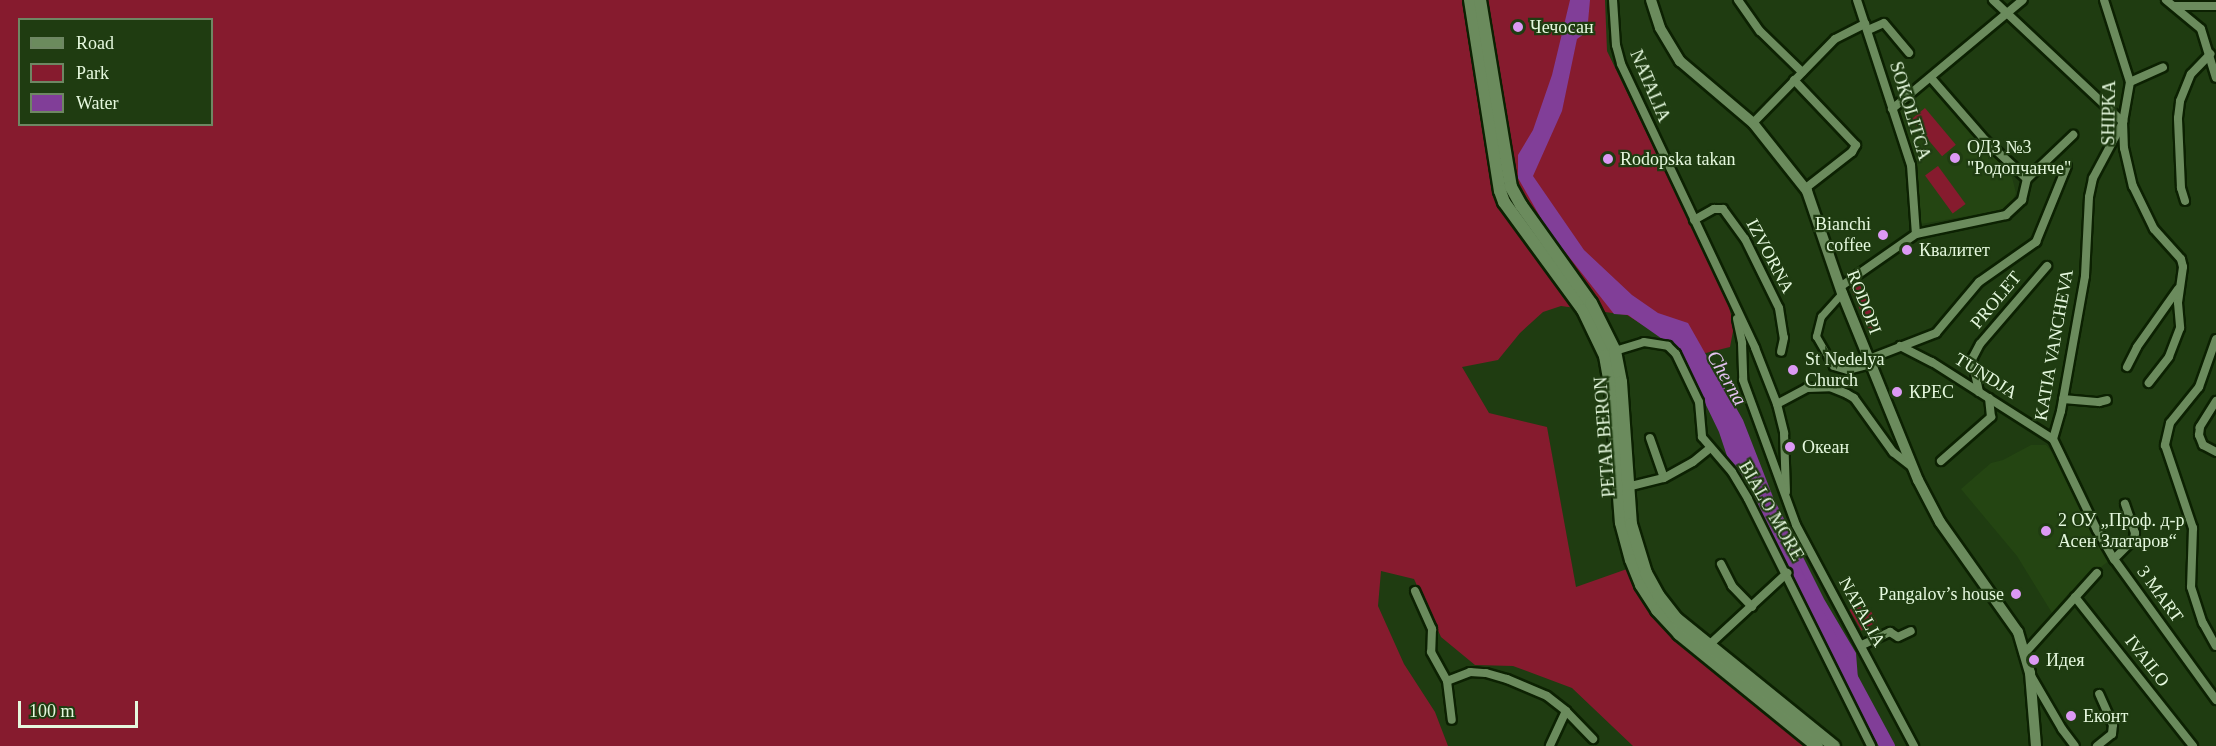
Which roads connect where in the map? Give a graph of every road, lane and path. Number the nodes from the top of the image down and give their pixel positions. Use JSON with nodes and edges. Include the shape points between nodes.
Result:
{"nodes":[{"id":1,"x":1470,"y":0,"type":"edge"},
{"id":2,"x":1480,"y":0,"type":"edge"},
{"id":3,"x":1613,"y":0,"type":"edge"},
{"id":4,"x":1651,"y":0,"type":"edge"},
{"id":5,"x":1738,"y":0,"type":"edge"},
{"id":6,"x":1857,"y":0,"type":"edge"},
{"id":7,"x":1993,"y":0,"type":"edge"},
{"id":8,"x":2023,"y":0,"type":"edge"},
{"id":9,"x":2104,"y":0,"type":"edge"},
{"id":10,"x":2166,"y":0,"type":"edge"},
{"id":11,"x":2175,"y":6,"type":"junction"},
{"id":12,"x":2216,"y":6,"type":"edge"},
{"id":13,"x":2007,"y":14,"type":"junction"},
{"id":14,"x":1866,"y":27,"type":"junction"},
{"id":15,"x":1909,"y":53,"type":"dead end"},
{"id":16,"x":2210,"y":54,"type":"junction"},
{"id":17,"x":2163,"y":67,"type":"dead end"},
{"id":18,"x":1802,"y":72,"type":"junction"},
{"id":19,"x":2216,"y":77,"type":"edge"},
{"id":20,"x":1931,"y":78,"type":"junction"},
{"id":21,"x":1794,"y":80,"type":"junction"},
{"id":22,"x":2130,"y":82,"type":"junction"},
{"id":23,"x":1892,"y":109,"type":"junction"},
{"id":24,"x":2123,"y":122,"type":"junction"},
{"id":25,"x":1753,"y":123,"type":"junction"},
{"id":26,"x":2073,"y":135,"type":"dead end"},
{"id":27,"x":2067,"y":166,"type":"dead end"},
{"id":28,"x":2027,"y":179,"type":"junction"},
{"id":29,"x":1806,"y":188,"type":"junction"},
{"id":30,"x":2185,"y":201,"type":"dead end"},
{"id":31,"x":1694,"y":220,"type":"junction"},
{"id":32,"x":1916,"y":234,"type":"junction"},
{"id":33,"x":2047,"y":266,"type":"dead end"},
{"id":34,"x":2180,"y":287,"type":"junction"},
{"id":35,"x":1841,"y":290,"type":"junction"},
{"id":36,"x":1735,"y":310,"type":"junction"},
{"id":37,"x":2215,"y":345,"type":"edge"},
{"id":38,"x":1900,"y":346,"type":"junction"},
{"id":39,"x":1615,"y":351,"type":"junction"},
{"id":40,"x":1781,"y":352,"type":"dead end"},
{"id":41,"x":1870,"y":361,"type":"junction"},
{"id":42,"x":2127,"y":367,"type":"dead end"},
{"id":43,"x":2149,"y":383,"type":"dead end"},
{"id":44,"x":1979,"y":392,"type":"junction"},
{"id":45,"x":1989,"y":398,"type":"junction"},
{"id":46,"x":2063,"y":399,"type":"junction"},
{"id":47,"x":2107,"y":400,"type":"dead end"},
{"id":48,"x":2216,"y":401,"type":"edge"},
{"id":49,"x":1777,"y":404,"type":"junction"},
{"id":50,"x":1650,"y":438,"type":"dead end"},
{"id":51,"x":2053,"y":439,"type":"junction"},
{"id":52,"x":1710,"y":448,"type":"junction"},
{"id":53,"x":2216,"y":452,"type":"edge"},
{"id":54,"x":1941,"y":461,"type":"dead end"},
{"id":55,"x":1914,"y":469,"type":"junction"},
{"id":56,"x":1664,"y":478,"type":"junction"},
{"id":57,"x":1627,"y":487,"type":"junction"},
{"id":58,"x":1786,"y":492,"type":"junction"},
{"id":59,"x":2125,"y":504,"type":"dead end"},
{"id":60,"x":2114,"y":559,"type":"junction"},
{"id":61,"x":1721,"y":564,"type":"dead end"},
{"id":62,"x":1787,"y":573,"type":"junction"},
{"id":63,"x":2097,"y":573,"type":"dead end"},
{"id":64,"x":1415,"y":591,"type":"dead end"},
{"id":65,"x":2075,"y":597,"type":"junction"},
{"id":66,"x":1752,"y":607,"type":"junction"},
{"id":67,"x":1911,"y":631,"type":"dead end"},
{"id":68,"x":1862,"y":645,"type":"junction"},
{"id":69,"x":1708,"y":646,"type":"junction"},
{"id":70,"x":2216,"y":646,"type":"edge"},
{"id":71,"x":2024,"y":654,"type":"junction"},
{"id":72,"x":2030,"y":673,"type":"junction"},
{"id":73,"x":1447,"y":681,"type":"junction"},
{"id":74,"x":2099,"y":694,"type":"dead end"},
{"id":75,"x":2216,"y":700,"type":"edge"},
{"id":76,"x":1566,"y":711,"type":"junction"},
{"id":77,"x":1452,"y":720,"type":"dead end"},
{"id":78,"x":1593,"y":739,"type":"dead end"},
{"id":79,"x":1550,"y":746,"type":"edge"},
{"id":80,"x":1817,"y":746,"type":"edge"},
{"id":81,"x":1834,"y":746,"type":"edge"},
{"id":82,"x":1871,"y":746,"type":"edge"},
{"id":83,"x":1914,"y":746,"type":"edge"},
{"id":84,"x":2036,"y":746,"type":"edge"},
{"id":85,"x":2074,"y":746,"type":"edge"},
{"id":86,"x":2097,"y":746,"type":"edge"},
{"id":87,"x":2193,"y":746,"type":"edge"}],
"edges":[{"from":1,"to":80,"type":"main road","name":"PETAR BERON","via":[[1500,191],[1518,223],[1582,310],[1605,356],[1621,523],[1641,585],[1657,610],[1684,638]]},
{"from":2,"to":39,"type":"main road","name":"PETAR BERON","via":[[1511,187],[1591,303]]},
{"from":3,"to":31,"type":"street","name":"NATALIA","via":[[1621,64]]},
{"from":4,"to":25,"type":"street","name":"RODOPI","via":[[1660,28],[1680,61]]},
{"from":5,"to":18,"type":"street","via":[[1760,31]]},
{"from":6,"to":14,"type":"street","name":"SOKOLITCA"},
{"from":7,"to":13,"type":"street"},
{"from":8,"to":13,"type":"street"},
{"from":9,"to":22,"type":"street","name":"SHIPKA"},
{"from":10,"to":11,"type":"street"},
{"from":11,"to":12,"type":"street"},
{"from":11,"to":16,"type":"street","via":[[2201,29]]},
{"from":13,"to":20,"type":"street"},
{"from":13,"to":24,"type":"street"},
{"from":14,"to":15,"type":"street","via":[[1884,23]]},
{"from":14,"to":18,"type":"street","via":[[1835,39]]},
{"from":14,"to":23,"type":"street","name":"SOKOLITCA"},
{"from":16,"to":19,"type":"street"},
{"from":16,"to":30,"type":"street","via":[[2191,74],[2180,101],[2181,188]]},
{"from":17,"to":22,"type":"street"},
{"from":18,"to":21,"type":"street"},
{"from":20,"to":23,"type":"street"},
{"from":20,"to":28,"type":"street","via":[[1985,140]]},
{"from":21,"to":25,"type":"street"},
{"from":21,"to":29,"type":"street","via":[[1856,145]]},
{"from":22,"to":24,"type":"street","name":"SHIPKA"},
{"from":23,"to":32,"type":"street","name":"SOKOLITCA","via":[[1911,165]]},
{"from":24,"to":34,"type":"street","name":"SHIPKA","via":[[2124,148],[2133,186],[2154,230],[2181,259]]},
{"from":24,"to":46,"type":"street","name":"KATIA VANCHEVA","via":[[2093,178],[2088,197],[2085,276]]},
{"from":25,"to":29,"type":"street","name":"RODOPI"},
{"from":26,"to":28,"type":"street"},
{"from":27,"to":38,"type":"street","via":[[2036,242],[1979,282],[1936,333]]},
{"from":28,"to":32,"type":"street","via":[[2022,200],[2006,215]]},
{"from":29,"to":35,"type":"street","name":"RODOPI"},
{"from":31,"to":36,"type":"street","name":"NATALIA"},
{"from":31,"to":40,"type":"street","name":"IZVORNA","via":[[1714,209],[1723,209],[1745,239],[1779,308],[1784,338]]},
{"from":32,"to":35,"type":"street"},
{"from":33,"to":44,"type":"street","name":"PROLET","via":[[1972,359]]},
{"from":34,"to":42,"type":"street"},
{"from":34,"to":43,"type":"street","name":"SHIPKA","via":[[2180,328],[2174,346]]},
{"from":35,"to":41,"type":"street","name":"RODOPI"},
{"from":35,"to":41,"type":"street","via":[[1821,316],[1816,336],[1833,366],[1847,370]]},
{"from":36,"to":49,"type":"street","name":"NATALIA"},
{"from":36,"to":58,"type":"street","name":"NATALIA","via":[[1745,388]]},
{"from":37,"to":70,"type":"street","name":"3 MART","via":[[2195,395],[2170,423],[2165,445],[2193,528],[2192,587],[2203,623]]},
{"from":38,"to":41,"type":"street"},
{"from":38,"to":44,"type":"street","name":"TUNDJA"},
{"from":39,"to":52,"type":"street","name":"BIALO MORE","via":[[1644,342],[1668,346],[1699,402],[1702,436]]},
{"from":39,"to":57,"type":"main road","name":"PETAR BERON","via":[[1621,382]]},
{"from":41,"to":55,"type":"street","name":"RODOPI"},
{"from":44,"to":45,"type":"street","name":"TUNDJA"},
{"from":45,"to":51,"type":"street","name":"TUNDJA"},
{"from":45,"to":54,"type":"street","via":[[1991,417]]},
{"from":46,"to":47,"type":"street"},
{"from":46,"to":51,"type":"street","name":"KATIA VANCHEVA"},
{"from":48,"to":53,"type":"street","via":[[2199,435],[2203,445]]},
{"from":49,"to":55,"type":"street","via":[[1807,388],[1830,387],[1847,394],[1893,452]]},
{"from":49,"to":58,"type":"street","name":"NATALIA","via":[[1785,444]]},
{"from":50,"to":56,"type":"street"},
{"from":51,"to":60,"type":"street","name":"3 MART"},
{"from":52,"to":56,"type":"street"},
{"from":52,"to":62,"type":"street","name":"BIALO MORE","via":[[1742,490]]},
{"from":55,"to":71,"type":"street","name":"RODOPI","via":[[1940,522],[2018,632]]},
{"from":56,"to":57,"type":"street"},
{"from":57,"to":69,"type":"main road","name":"PETAR BERON","via":[[1631,524],[1646,573],[1666,605]]},
{"from":58,"to":68,"type":"street","name":"NATALIA","via":[[1806,546]]},
{"from":59,"to":60,"type":"street","via":[[2135,533],[2133,543]]},
{"from":60,"to":75,"type":"street","name":"3 MART"},
{"from":61,"to":66,"type":"street","via":[[1732,586]]},
{"from":62,"to":66,"type":"street"},
{"from":62,"to":82,"type":"street","name":"BIALO MORE"},
{"from":63,"to":65,"type":"street"},
{"from":64,"to":73,"type":"street","via":[[1432,629],[1431,652]]},
{"from":65,"to":71,"type":"street"},
{"from":65,"to":87,"type":"street","name":"IVAILO"},
{"from":66,"to":69,"type":"street"},
{"from":67,"to":68,"type":"street","via":[[1898,637],[1890,632]]},
{"from":68,"to":83,"type":"street","name":"NATALIA"},
{"from":69,"to":81,"type":"main road","name":"PETAR BERON"},
{"from":71,"to":72,"type":"street","name":"RODOPI"},
{"from":72,"to":84,"type":"street","name":"RODOPI"},
{"from":72,"to":85,"type":"street"},
{"from":73,"to":76,"type":"street","via":[[1470,672],[1486,673],[1547,696]]},
{"from":73,"to":77,"type":"street"},
{"from":74,"to":86,"type":"street","via":[[2113,725],[2112,734]]},
{"from":76,"to":78,"type":"street"},
{"from":76,"to":79,"type":"street"}]}
